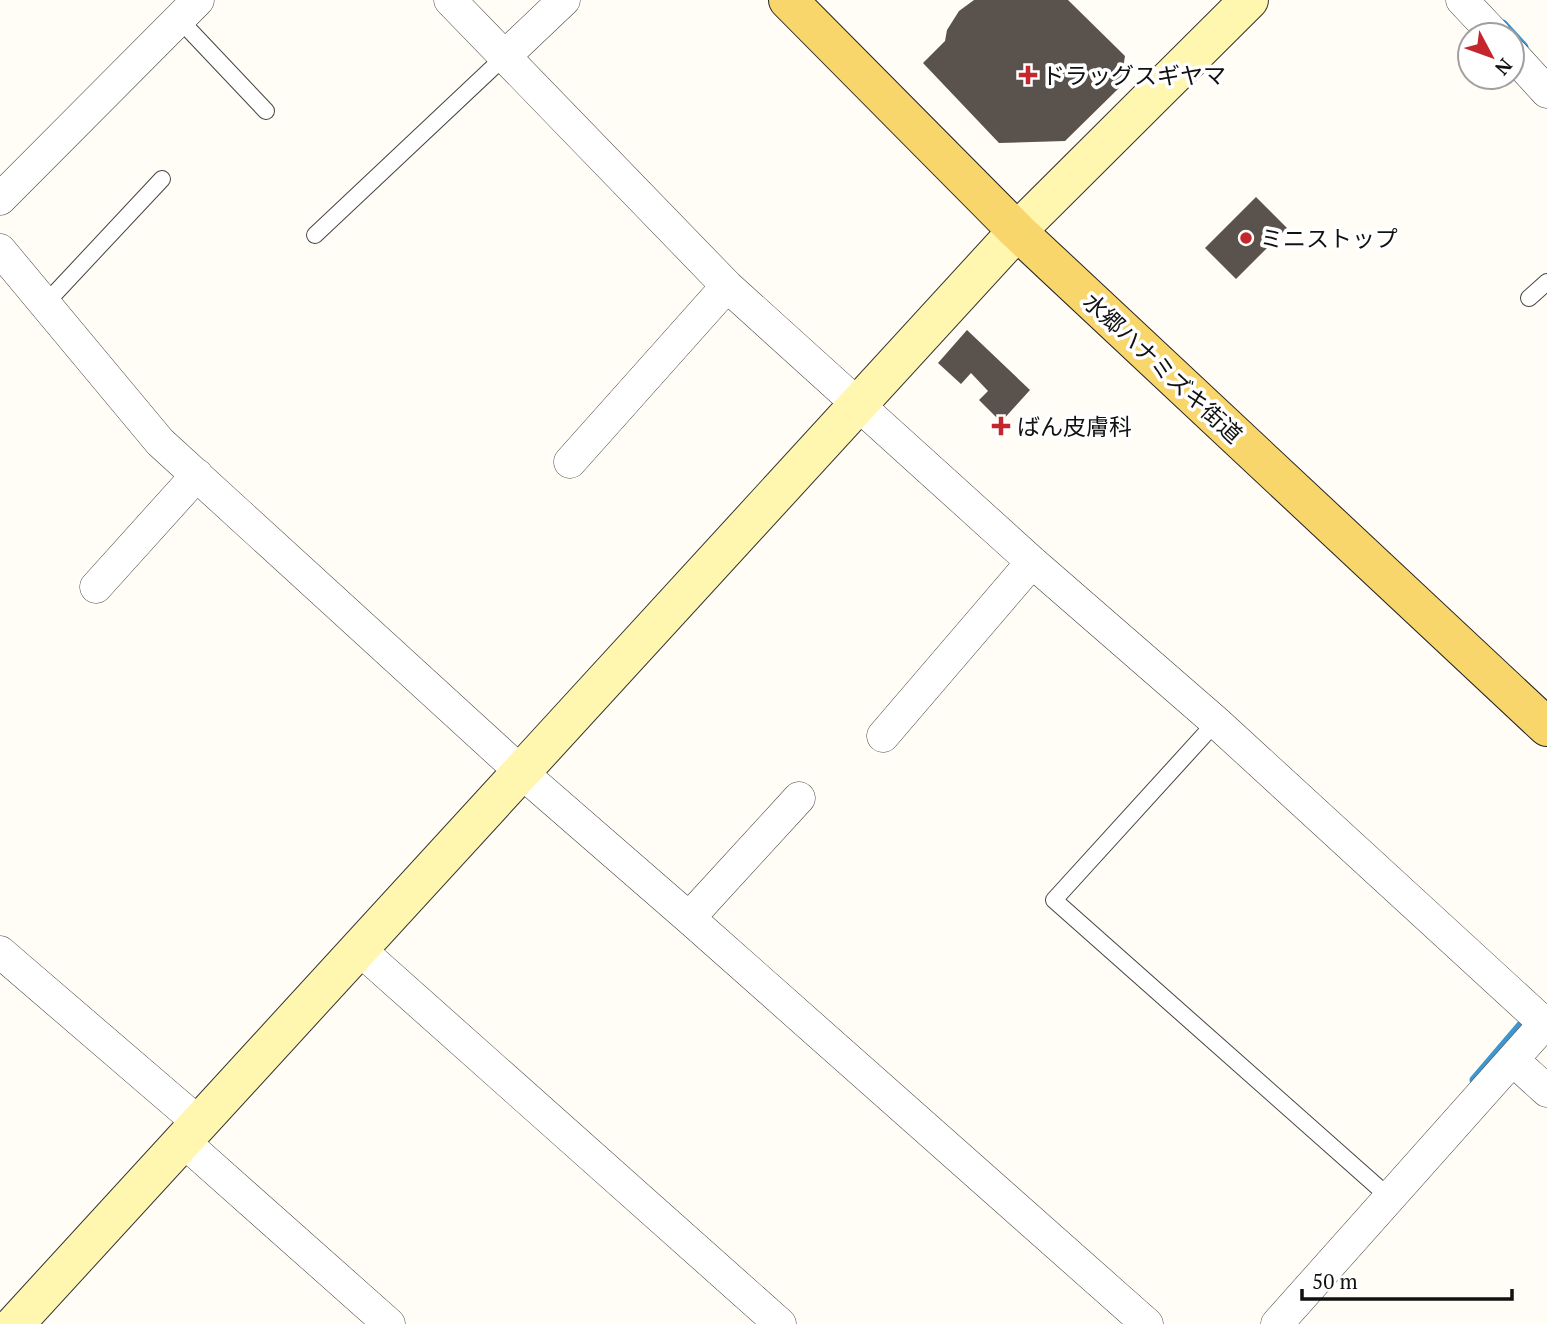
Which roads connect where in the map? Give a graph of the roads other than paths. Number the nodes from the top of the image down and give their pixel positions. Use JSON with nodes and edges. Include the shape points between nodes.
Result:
{"nodes":[{"id":1,"x":450,"y":0,"type":"edge"},
{"id":2,"x":564,"y":0,"type":"edge"},
{"id":3,"x":788,"y":0,"type":"edge"},
{"id":4,"x":1249,"y":0,"type":"edge"},
{"id":5,"x":1462,"y":0,"type":"edge"},
{"id":6,"x":188,"y":9,"type":"edge"},
{"id":7,"x":1481,"y":21,"type":"edge"},
{"id":8,"x":504,"y":57,"type":"junction"},
{"id":9,"x":1526,"y":69,"type":"edge"},
{"id":10,"x":1547,"y":92,"type":"edge"},
{"id":11,"x":266,"y":111,"type":"dead end"},
{"id":12,"x":162,"y":178,"type":"dead end"},
{"id":13,"x":0,"y":199,"type":"edge"},
{"id":14,"x":1017,"y":231,"type":"junction"},
{"id":15,"x":315,"y":235,"type":"dead end"},
{"id":16,"x":0,"y":250,"type":"edge"},
{"id":17,"x":1547,"y":282,"type":"edge"},
{"id":18,"x":727,"y":286,"type":"junction"},
{"id":19,"x":1529,"y":298,"type":"dead end"},
{"id":20,"x":45,"y":304,"type":"junction"},
{"id":21,"x":858,"y":405,"type":"junction"},
{"id":22,"x":569,"y":462,"type":"dead end"},
{"id":23,"x":197,"y":475,"type":"junction"},
{"id":24,"x":1032,"y":562,"type":"junction"},
{"id":25,"x":96,"y":587,"type":"dead end"},
{"id":26,"x":1216,"y":722,"type":"junction"},
{"id":27,"x":1547,"y":727,"type":"edge"},
{"id":28,"x":883,"y":736,"type":"dead end"},
{"id":29,"x":521,"y":772,"type":"junction"},
{"id":30,"x":799,"y":798,"type":"dead end"},
{"id":31,"x":689,"y":918,"type":"junction"},
{"id":32,"x":359,"y":949,"type":"junction"},
{"id":33,"x":0,"y":952,"type":"edge"},
{"id":34,"x":1546,"y":1022,"type":"edge"},
{"id":35,"x":1513,"y":1060,"type":"junction"},
{"id":36,"x":1547,"y":1091,"type":"edge"},
{"id":37,"x":191,"y":1132,"type":"junction"},
{"id":38,"x":1389,"y":1198,"type":"junction"},
{"id":39,"x":14,"y":1319,"type":"edge"},
{"id":40,"x":389,"y":1324,"type":"edge"},
{"id":41,"x":780,"y":1324,"type":"edge"},
{"id":42,"x":1147,"y":1324,"type":"edge"},
{"id":43,"x":1277,"y":1324,"type":"edge"}],
"edges":[{"from":1,"to":8,"type":"street"},
{"from":2,"to":8,"type":"street"},
{"from":3,"to":14,"type":"main road","name":"水郷ハナミズキ街道"},
{"from":4,"to":14,"type":"street"},
{"from":5,"to":7,"type":"street"},
{"from":6,"to":11,"type":"lane"},
{"from":6,"to":13,"type":"street"},
{"from":8,"to":15,"type":"lane"},
{"from":8,"to":18,"type":"street"},
{"from":9,"to":10,"type":"street"},
{"from":12,"to":20,"type":"lane"},
{"from":14,"to":21,"type":"street"},
{"from":14,"to":27,"type":"main road","name":"水郷ハナミズキ街道"},
{"from":16,"to":20,"type":"street"},
{"from":17,"to":19,"type":"lane"},
{"from":18,"to":21,"type":"street"},
{"from":18,"to":22,"type":"street"},
{"from":20,"to":23,"type":"street","via":[[160,442]]},
{"from":21,"to":24,"type":"street"},
{"from":21,"to":29,"type":"street"},
{"from":23,"to":25,"type":"street"},
{"from":23,"to":29,"type":"street"},
{"from":24,"to":26,"type":"street"},
{"from":24,"to":28,"type":"street"},
{"from":26,"to":34,"type":"street"},
{"from":26,"to":38,"type":"lane","via":[[1054,900]]},
{"from":29,"to":31,"type":"street"},
{"from":29,"to":32,"type":"street"},
{"from":30,"to":31,"type":"street"},
{"from":31,"to":42,"type":"street"},
{"from":32,"to":37,"type":"street"},
{"from":32,"to":41,"type":"street"},
{"from":33,"to":37,"type":"street"},
{"from":34,"to":35,"type":"street"},
{"from":35,"to":36,"type":"street"},
{"from":35,"to":38,"type":"street"},
{"from":37,"to":39,"type":"street"},
{"from":37,"to":40,"type":"street"},
{"from":38,"to":43,"type":"street"}]}
